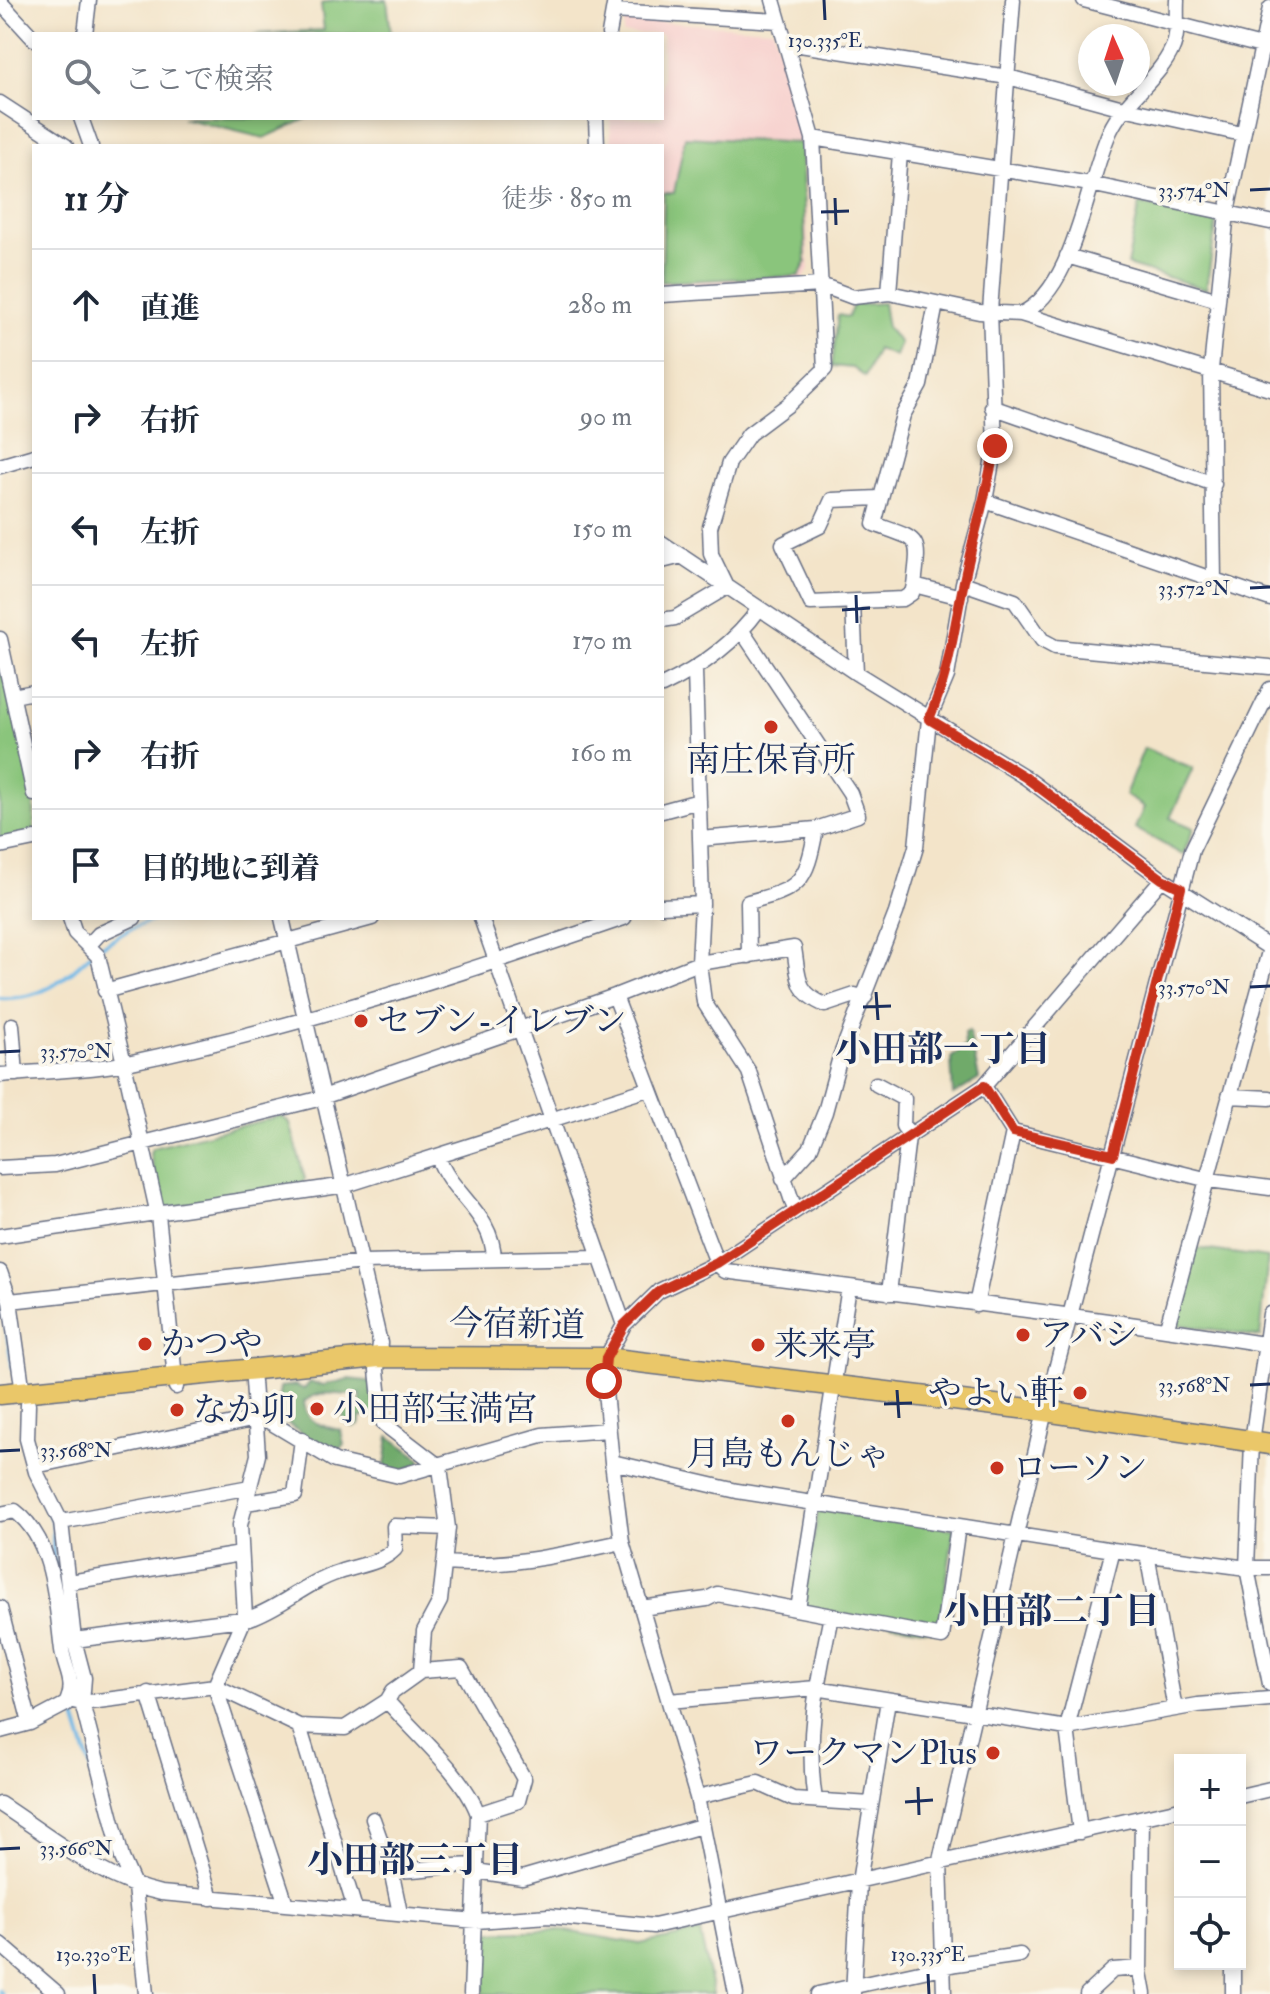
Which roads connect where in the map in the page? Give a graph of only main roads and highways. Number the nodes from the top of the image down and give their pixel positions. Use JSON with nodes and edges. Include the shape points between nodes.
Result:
{"nodes":[{"id":1,"x":378,"y":1363,"type":"junction"},
{"id":2,"x":176,"y":1382,"type":"junction"},
{"id":3,"x":0,"y":1394,"type":"edge"},
{"id":4,"x":26,"y":1398,"type":"junction"},
{"id":5,"x":0,"y":1406,"type":"edge"},
{"id":6,"x":1261,"y":1448,"type":"edge"}],
"edges":[{"from":1,"to":2,"type":"highway","name":"今宿新道"},
{"from":1,"to":2,"type":"highway","name":"今宿新道","via":[[253,1381]]},
{"from":1,"to":6,"type":"highway","name":"今宿新道","via":[[604,1365]]},
{"from":2,"to":4,"type":"highway","name":"今宿新道"},
{"from":3,"to":4,"type":"highway","name":"今宿新道"},
{"from":4,"to":5,"type":"highway","name":"今宿新道"}]}
